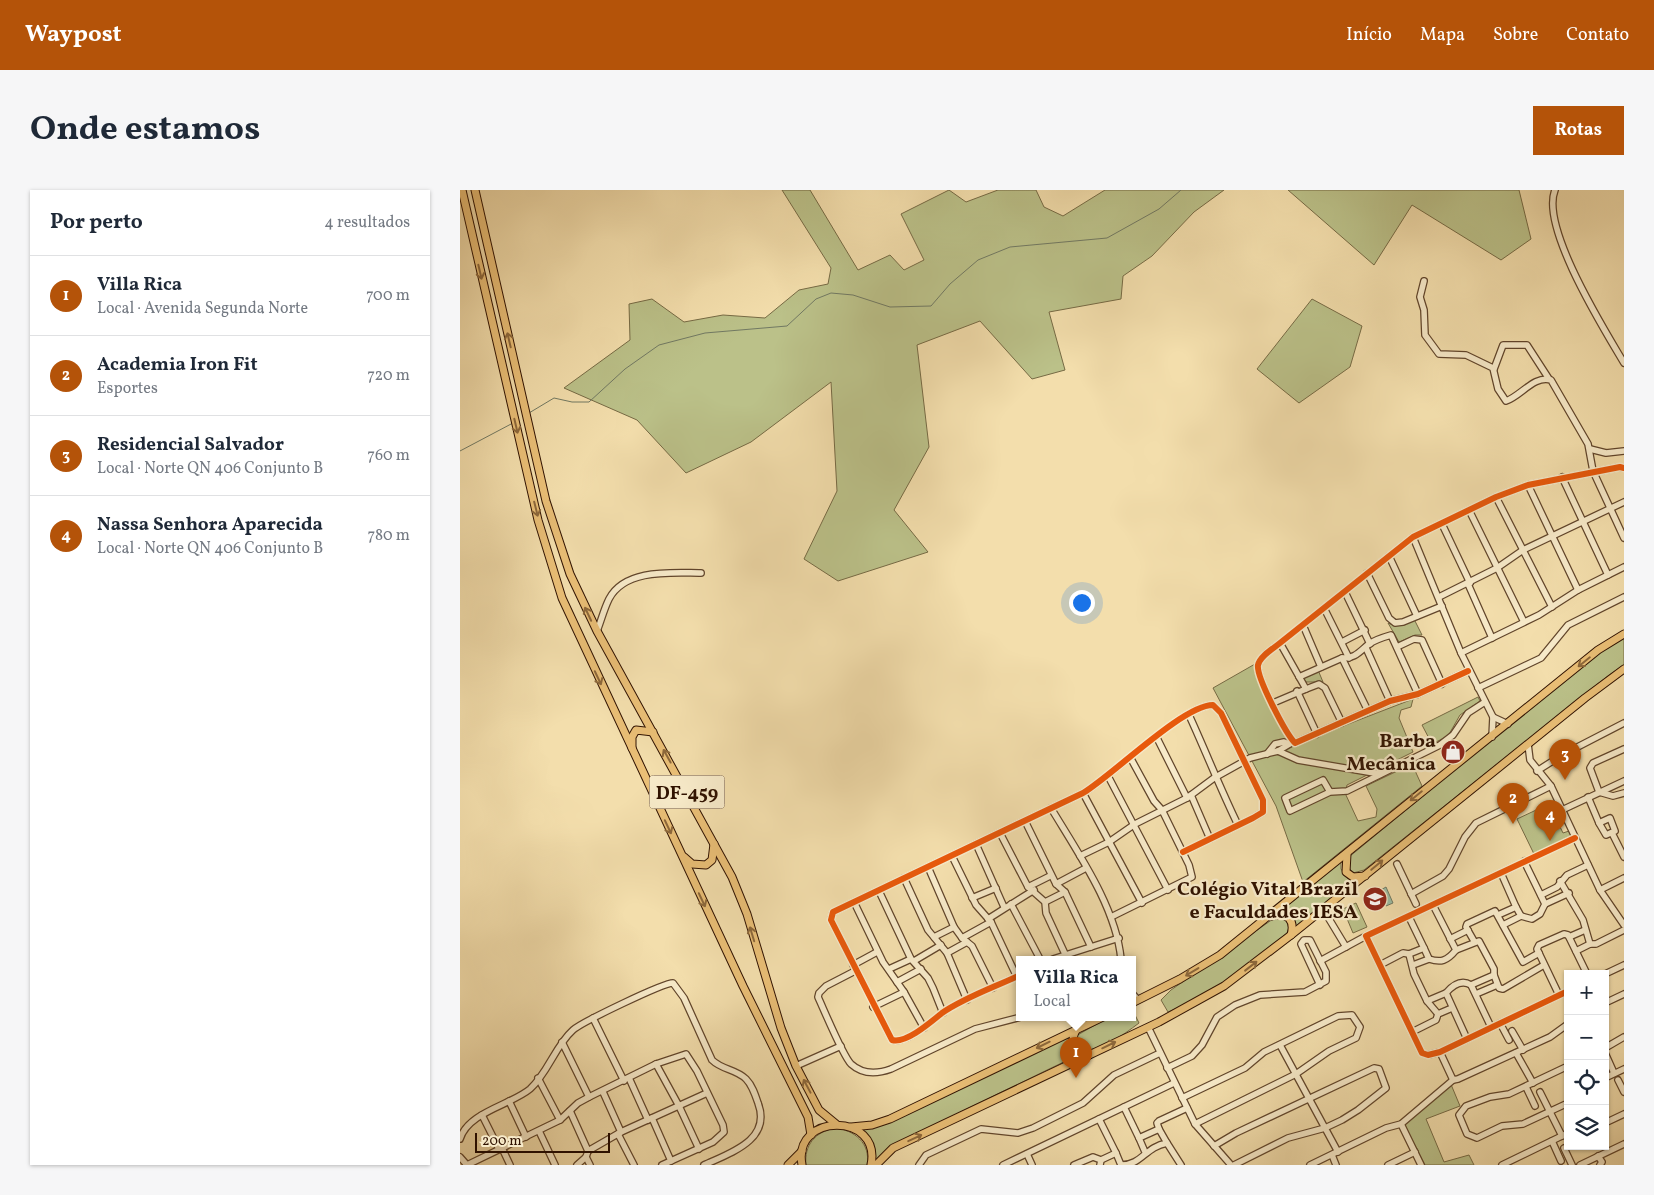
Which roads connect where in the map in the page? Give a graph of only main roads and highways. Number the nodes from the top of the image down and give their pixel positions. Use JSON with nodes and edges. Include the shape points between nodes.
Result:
{"nodes":[{"id":1,"x":462,"y":190,"type":"edge"},
{"id":2,"x":475,"y":190,"type":"edge"},
{"id":3,"x":1624,"y":634,"type":"edge"},
{"id":4,"x":1624,"y":669,"type":"edge"},
{"id":5,"x":653,"y":732,"type":"junction"},
{"id":6,"x":632,"y":751,"type":"junction"},
{"id":7,"x":714,"y":842,"type":"junction"},
{"id":8,"x":1347,"y":854,"type":"junction"},
{"id":9,"x":681,"y":856,"type":"junction"},
{"id":10,"x":1365,"y":876,"type":"junction"},
{"id":11,"x":1268,"y":917,"type":"junction"},
{"id":12,"x":1291,"y":935,"type":"junction"},
{"id":13,"x":1136,"y":1001,"type":"edge"},
{"id":14,"x":1094,"y":1021,"type":"edge"},
{"id":15,"x":1077,"y":1029,"type":"junction"},
{"id":16,"x":1089,"y":1055,"type":"junction"},
{"id":17,"x":836,"y":1124,"type":"junction"},
{"id":18,"x":851,"y":1127,"type":"junction"},
{"id":19,"x":811,"y":1135,"type":"junction"},
{"id":20,"x":802,"y":1151,"type":"junction"},
{"id":21,"x":788,"y":1165,"type":"edge"},
{"id":22,"x":802,"y":1165,"type":"edge"},
{"id":23,"x":871,"y":1165,"type":"edge"},
{"id":24,"x":876,"y":1165,"type":"edge"}],
"edges":[{"from":1,"to":6,"type":"main road","number":"DF-459","one_way":true,"via":[[541,532],[562,598]]},
{"from":5,"to":2,"type":"main road","number":"DF-459","one_way":true,"via":[[597,632],[564,555],[546,501]]},
{"from":3,"to":8,"type":"main road","one_way":true,"via":[[1598,650]]},
{"from":10,"to":4,"type":"main road","one_way":true},
{"from":5,"to":6,"type":"main road","via":[[636,730],[632,737]]},
{"from":7,"to":5,"type":"main road","number":"DF-459","one_way":true},
{"from":6,"to":9,"type":"main road","number":"DF-459","one_way":true},
{"from":7,"to":9,"type":"main road","via":[[712,860],[706,865],[692,864]]},
{"from":17,"to":7,"type":"main road","number":"DF-459","one_way":true,"via":[[819,1110],[796,1066],[740,895]]},
{"from":8,"to":10,"type":"main road","via":[[1346,872],[1353,877]]},
{"from":8,"to":11,"type":"main road"},
{"from":9,"to":19,"type":"main road","number":"DF-459","one_way":true,"via":[[808,1117]]},
{"from":10,"to":12,"type":"main road"},
{"from":11,"to":12,"type":"main road","via":[[1282,914],[1289,917],[1293,924]]},
{"from":11,"to":13,"type":"main road","one_way":true,"via":[[1199,968]]},
{"from":16,"to":12,"type":"main road","one_way":true,"via":[[1211,994]]},
{"from":14,"to":15,"type":"main road"},
{"from":15,"to":16,"type":"main road","via":[[1073,1037],[1074,1047]]},
{"from":15,"to":18,"type":"main road","one_way":true,"via":[[890,1118],[872,1125]]},
{"from":24,"to":16,"type":"main road","one_way":true,"via":[[893,1148]]},
{"from":17,"to":18,"type":"main road"},
{"from":17,"to":19,"type":"main road"},
{"from":18,"to":23,"type":"main road","via":[[867,1140]]},
{"from":19,"to":20,"type":"main road"},
{"from":20,"to":21,"type":"main road"},
{"from":20,"to":22,"type":"main road"}]}
